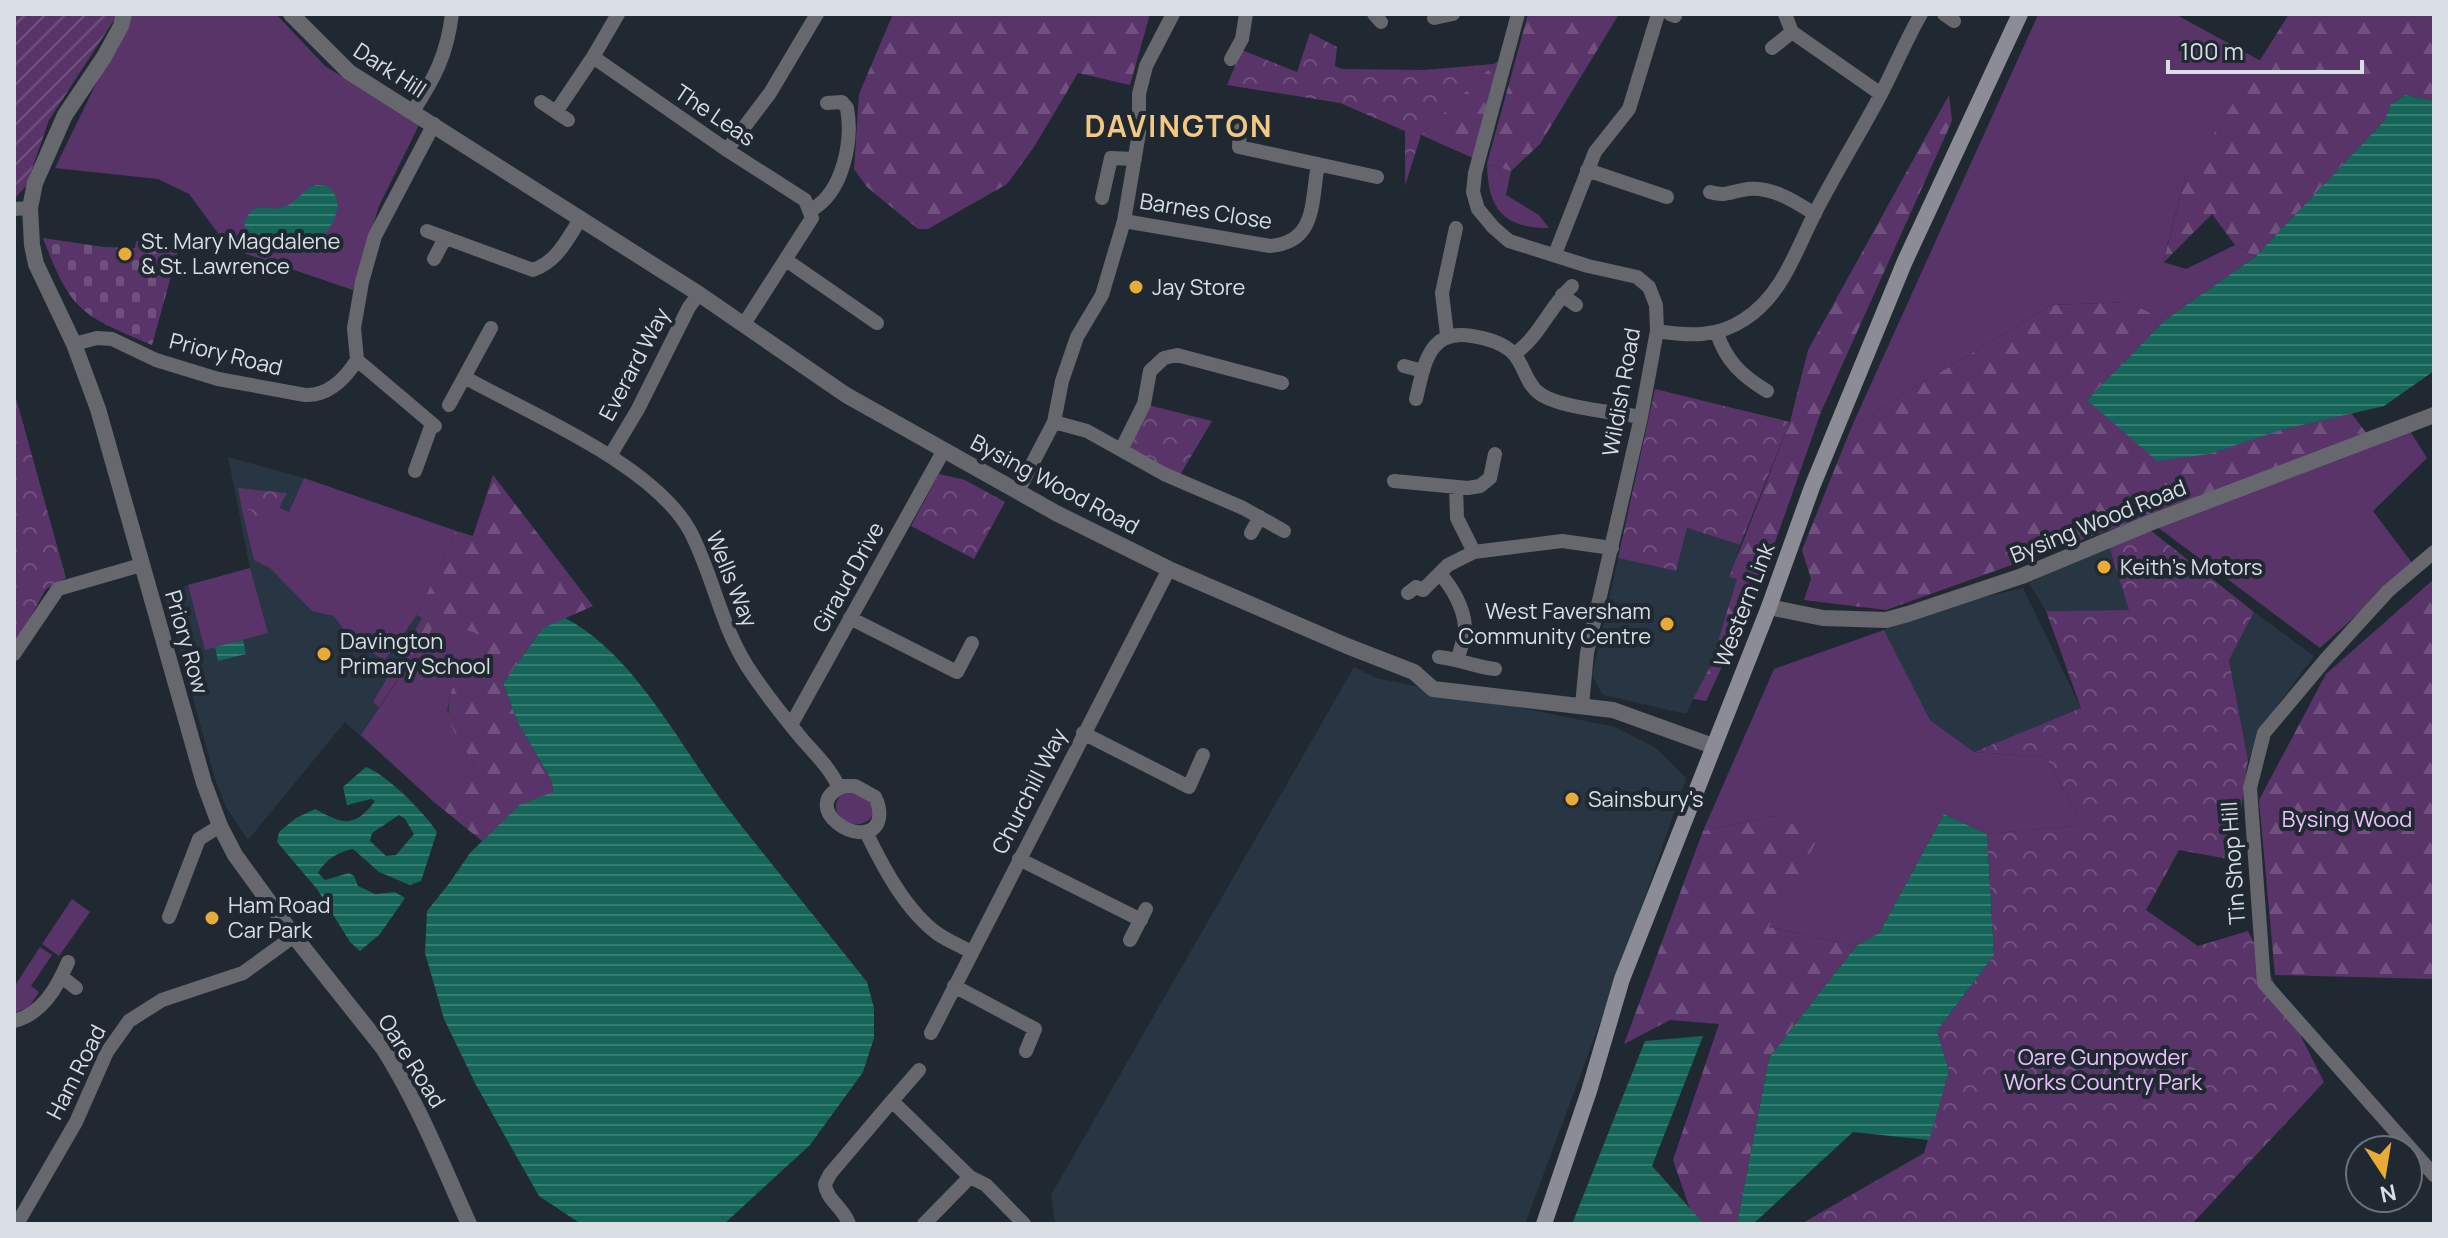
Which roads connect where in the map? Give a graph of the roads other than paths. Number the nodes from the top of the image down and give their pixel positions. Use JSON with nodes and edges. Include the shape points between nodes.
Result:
{"nodes":[{"id":1,"x":124,"y":14,"type":"edge"},
{"id":2,"x":291,"y":14,"type":"edge"},
{"id":3,"x":451,"y":14,"type":"edge"},
{"id":4,"x":618,"y":14,"type":"edge"},
{"id":5,"x":817,"y":14,"type":"edge"},
{"id":6,"x":1173,"y":14,"type":"edge"},
{"id":7,"x":1246,"y":14,"type":"edge"},
{"id":8,"x":1453,"y":14,"type":"edge"},
{"id":9,"x":1658,"y":14,"type":"edge"},
{"id":10,"x":1785,"y":14,"type":"edge"},
{"id":11,"x":1921,"y":14,"type":"edge"},
{"id":12,"x":2020,"y":14,"type":"edge"},
{"id":13,"x":1514,"y":15,"type":"edge"},
{"id":14,"x":1434,"y":18,"type":"dead end"},
{"id":15,"x":1792,"y":32,"type":"junction"},
{"id":16,"x":1772,"y":48,"type":"dead end"},
{"id":17,"x":593,"y":57,"type":"junction"},
{"id":18,"x":1231,"y":59,"type":"dead end"},
{"id":19,"x":1881,"y":94,"type":"junction"},
{"id":20,"x":541,"y":102,"type":"dead end"},
{"id":21,"x":827,"y":103,"type":"dead end"},
{"id":22,"x":413,"y":111,"type":"junction"},
{"id":23,"x":434,"y":124,"type":"junction"},
{"id":24,"x":1240,"y":130,"type":"dead end"},
{"id":25,"x":727,"y":150,"type":"junction"},
{"id":26,"x":1135,"y":159,"type":"junction"},
{"id":27,"x":1318,"y":164,"type":"junction"},
{"id":28,"x":1587,"y":170,"type":"junction"},
{"id":29,"x":1377,"y":177,"type":"dead end"},
{"id":30,"x":1658,"y":190,"type":"dead end"},
{"id":31,"x":1102,"y":198,"type":"dead end"},
{"id":32,"x":1720,"y":199,"type":"dead end"},
{"id":33,"x":22,"y":209,"type":"edge"},
{"id":34,"x":811,"y":210,"type":"junction"},
{"id":35,"x":1815,"y":214,"type":"junction"},
{"id":36,"x":581,"y":218,"type":"junction"},
{"id":37,"x":1124,"y":221,"type":"junction"},
{"id":38,"x":1456,"y":228,"type":"dead end"},
{"id":39,"x":427,"y":231,"type":"dead end"},
{"id":40,"x":445,"y":238,"type":"junction"},
{"id":41,"x":1555,"y":254,"type":"junction"},
{"id":42,"x":434,"y":259,"type":"dead end"},
{"id":43,"x":786,"y":260,"type":"junction"},
{"id":44,"x":699,"y":294,"type":"junction"},
{"id":45,"x":1576,"y":305,"type":"dead end"},
{"id":46,"x":877,"y":323,"type":"dead end"},
{"id":47,"x":744,"y":324,"type":"junction"},
{"id":48,"x":491,"y":328,"type":"dead end"},
{"id":49,"x":1657,"y":331,"type":"junction"},
{"id":50,"x":1717,"y":333,"type":"junction"},
{"id":51,"x":1447,"y":335,"type":"junction"},
{"id":52,"x":74,"y":344,"type":"junction"},
{"id":53,"x":1514,"y":354,"type":"junction"},
{"id":54,"x":357,"y":360,"type":"junction"},
{"id":55,"x":1404,"y":366,"type":"dead end"},
{"id":56,"x":1423,"y":371,"type":"junction"},
{"id":57,"x":466,"y":378,"type":"junction"},
{"id":58,"x":1750,"y":381,"type":"junction"},
{"id":59,"x":1282,"y":383,"type":"dead end"},
{"id":60,"x":1767,"y":391,"type":"dead end"},
{"id":61,"x":1744,"y":396,"type":"dead end"},
{"id":62,"x":1416,"y":399,"type":"dead end"},
{"id":63,"x":449,"y":405,"type":"dead end"},
{"id":64,"x":2434,"y":415,"type":"edge"},
{"id":65,"x":1641,"y":417,"type":"junction"},
{"id":66,"x":1054,"y":422,"type":"junction"},
{"id":67,"x":1122,"y":448,"type":"junction"},
{"id":68,"x":944,"y":450,"type":"junction"},
{"id":69,"x":1495,"y":454,"type":"dead end"},
{"id":70,"x":610,"y":456,"type":"junction"},
{"id":71,"x":415,"y":471,"type":"dead end"},
{"id":72,"x":1394,"y":482,"type":"dead end"},
{"id":73,"x":1456,"y":487,"type":"junction"},
{"id":74,"x":1018,"y":491,"type":"junction"},
{"id":75,"x":1260,"y":517,"type":"junction"},
{"id":76,"x":1284,"y":531,"type":"dead end"},
{"id":77,"x":1251,"y":533,"type":"dead end"},
{"id":78,"x":1612,"y":548,"type":"junction"},
{"id":79,"x":1474,"y":552,"type":"junction"},
{"id":80,"x":2434,"y":552,"type":"edge"},
{"id":81,"x":141,"y":565,"type":"junction"},
{"id":82,"x":1169,"y":569,"type":"junction"},
{"id":83,"x":1440,"y":574,"type":"junction"},
{"id":84,"x":1408,"y":593,"type":"dead end"},
{"id":85,"x":1769,"y":607,"type":"junction"},
{"id":86,"x":850,"y":618,"type":"junction"},
{"id":87,"x":972,"y":643,"type":"dead end"},
{"id":88,"x":14,"y":654,"type":"edge"},
{"id":89,"x":1439,"y":657,"type":"dead end"},
{"id":90,"x":1458,"y":659,"type":"junction"},
{"id":91,"x":1495,"y":669,"type":"dead end"},
{"id":92,"x":1582,"y":705,"type":"junction"},
{"id":93,"x":791,"y":725,"type":"junction"},
{"id":94,"x":1083,"y":733,"type":"junction"},
{"id":95,"x":1713,"y":746,"type":"junction"},
{"id":96,"x":1203,"y":755,"type":"dead end"},
{"id":97,"x":839,"y":788,"type":"junction"},
{"id":98,"x":220,"y":826,"type":"junction"},
{"id":99,"x":866,"y":832,"type":"junction"},
{"id":100,"x":1019,"y":859,"type":"junction"},
{"id":101,"x":169,"y":917,"type":"dead end"},
{"id":102,"x":294,"y":936,"type":"junction"},
{"id":103,"x":1130,"y":940,"type":"dead end"},
{"id":104,"x":971,"y":952,"type":"junction"},
{"id":105,"x":68,"y":962,"type":"dead end"},
{"id":106,"x":62,"y":977,"type":"junction"},
{"id":107,"x":954,"y":986,"type":"junction"},
{"id":108,"x":76,"y":988,"type":"dead end"},
{"id":109,"x":14,"y":1021,"type":"edge"},
{"id":110,"x":931,"y":1033,"type":"dead end"},
{"id":111,"x":1026,"y":1051,"type":"dead end"},
{"id":112,"x":919,"y":1070,"type":"dead end"},
{"id":113,"x":892,"y":1101,"type":"junction"},
{"id":114,"x":2434,"y":1175,"type":"edge"},
{"id":115,"x":970,"y":1177,"type":"junction"},
{"id":116,"x":17,"y":1224,"type":"edge"},
{"id":117,"x":469,"y":1224,"type":"edge"},
{"id":118,"x":849,"y":1224,"type":"edge"},
{"id":119,"x":924,"y":1224,"type":"edge"},
{"id":120,"x":1024,"y":1224,"type":"edge"},
{"id":121,"x":1544,"y":1224,"type":"edge"}],
"edges":[{"from":1,"to":33,"type":"street","via":[[104,57],[65,115]]},
{"from":2,"to":22,"type":"street","name":"Dark Hill","via":[[349,72]]},
{"from":3,"to":22,"type":"street","via":[[449,44]]},
{"from":4,"to":17,"type":"street"},
{"from":5,"to":25,"type":"street","via":[[770,93]]},
{"from":6,"to":26,"type":"street","via":[[1146,66]]},
{"from":7,"to":18,"type":"street","via":[[1248,42]]},
{"from":8,"to":14,"type":"street"},
{"from":9,"to":28,"type":"street","via":[[1629,109]]},
{"from":10,"to":15,"type":"street"},
{"from":11,"to":19,"type":"street"},
{"from":12,"to":85,"type":"main road","name":"Western Link","via":[[1881,317]]},
{"from":13,"to":41,"type":"street","name":"Wildish Road","via":[[1473,192],[1478,209],[1509,241]]},
{"from":15,"to":16,"type":"street"},
{"from":15,"to":19,"type":"street"},
{"from":17,"to":20,"type":"street","via":[[562,116]]},
{"from":17,"to":25,"type":"street","name":"The Leas"},
{"from":19,"to":35,"type":"street"},
{"from":21,"to":34,"type":"street","via":[[842,102],[847,108],[844,159],[822,204]]},
{"from":22,"to":23,"type":"street","name":"Dark Hill"},
{"from":23,"to":36,"type":"street","name":"Bysing Wood Road"},
{"from":23,"to":54,"type":"street","via":[[375,236],[354,328]]},
{"from":24,"to":27,"type":"street","via":[[1239,147]]},
{"from":25,"to":34,"type":"street","name":"The Leas","via":[[805,200]]},
{"from":26,"to":31,"type":"street","via":[[1111,158]]},
{"from":26,"to":37,"type":"street"},
{"from":27,"to":29,"type":"street"},
{"from":27,"to":37,"type":"street","name":"Barnes Close","via":[[1307,226],[1286,245]]},
{"from":28,"to":30,"type":"street"},
{"from":28,"to":41,"type":"street"},
{"from":32,"to":35,"type":"street","via":[[1747,189],[1769,190]]},
{"from":33,"to":52,"type":"street","name":"Priory Row","via":[[36,264]]},
{"from":34,"to":43,"type":"street","via":[[812,218]]},
{"from":35,"to":50,"type":"street","via":[[1768,300]]},
{"from":36,"to":40,"type":"street","via":[[558,255],[533,270]]},
{"from":36,"to":44,"type":"street","name":"Bysing Wood Road"},
{"from":37,"to":66,"type":"street","via":[[1102,295],[1077,337]]},
{"from":38,"to":51,"type":"street","via":[[1455,254],[1442,293]]},
{"from":39,"to":40,"type":"street"},
{"from":40,"to":42,"type":"street"},
{"from":41,"to":49,"type":"street","name":"Wildish Road","via":[[1637,277],[1649,287],[1656,305]]},
{"from":43,"to":46,"type":"street"},
{"from":43,"to":47,"type":"street"},
{"from":44,"to":47,"type":"street","name":"Bysing Wood Road"},
{"from":44,"to":70,"type":"street","name":"Everard Way"},
{"from":45,"to":53,"type":"street","via":[[1567,291]]},
{"from":47,"to":68,"type":"street","name":"Bysing Wood Road","via":[[846,395]]},
{"from":48,"to":57,"type":"street"},
{"from":49,"to":50,"type":"street"},
{"from":49,"to":65,"type":"street","name":"Wildish Road"},
{"from":50,"to":58,"type":"street","via":[[1732,365]]},
{"from":51,"to":53,"type":"street","via":[[1479,337]]},
{"from":51,"to":56,"type":"street","via":[[1436,343]]},
{"from":52,"to":54,"type":"street","name":"Priory Road","via":[[112,339],[193,371],[316,396],[339,384]]},
{"from":52,"to":81,"type":"street","name":"Priory Row","via":[[98,409]]},
{"from":53,"to":65,"type":"street","via":[[1539,393]]},
{"from":54,"to":71,"type":"street","via":[[434,425]]},
{"from":55,"to":56,"type":"street"},
{"from":56,"to":62,"type":"street"},
{"from":57,"to":63,"type":"street"},
{"from":57,"to":70,"type":"street","name":"Wells Way"},
{"from":58,"to":60,"type":"street"},
{"from":58,"to":61,"type":"street"},
{"from":59,"to":67,"type":"street","via":[[1265,372],[1177,355],[1164,358],[1150,371],[1144,404]]},
{"from":64,"to":85,"type":"street","name":"Bysing Wood Road","via":[[2022,576],[1908,614],[1886,620],[1823,618]]},
{"from":65,"to":78,"type":"street","name":"Wildish Road"},
{"from":66,"to":67,"type":"street"},
{"from":66,"to":74,"type":"street"},
{"from":67,"to":75,"type":"street","via":[[1177,480]]},
{"from":68,"to":74,"type":"street","name":"Bysing Wood Road"},
{"from":68,"to":86,"type":"street","name":"Giraud Drive"},
{"from":69,"to":73,"type":"street","via":[[1490,478],[1480,486]]},
{"from":70,"to":93,"type":"street","name":"Wells Way","via":[[668,501],[689,531],[727,632]]},
{"from":72,"to":73,"type":"street"},
{"from":73,"to":79,"type":"street","via":[[1457,518]]},
{"from":74,"to":82,"type":"street","name":"Bysing Wood Road"},
{"from":75,"to":76,"type":"street"},
{"from":75,"to":77,"type":"street"},
{"from":78,"to":79,"type":"street","via":[[1562,541]]},
{"from":78,"to":92,"type":"street","name":"Wildish Road","via":[[1587,653]]},
{"from":79,"to":83,"type":"street"},
{"from":80,"to":114,"type":"street","name":"Tin Shop Hill","via":[[2378,602],[2264,733],[2250,788],[2264,983]]},
{"from":81,"to":88,"type":"street","via":[[58,589]]},
{"from":81,"to":98,"type":"street","name":"Priory Row"},
{"from":82,"to":92,"type":"street","name":"Bysing Wood Road","via":[[1414,672],[1433,689]]},
{"from":82,"to":94,"type":"street","name":"Churchill Way"},
{"from":83,"to":84,"type":"street","via":[[1423,590],[1416,587]]},
{"from":83,"to":90,"type":"street","via":[[1465,627]]},
{"from":85,"to":95,"type":"main road","name":"Western Link"},
{"from":86,"to":87,"type":"street","via":[[957,672]]},
{"from":86,"to":93,"type":"street","name":"Giraud Drive"},
{"from":89,"to":90,"type":"street"},
{"from":90,"to":91,"type":"street"},
{"from":92,"to":95,"type":"street","name":"Bysing Wood Road","via":[[1613,710]]},
{"from":93,"to":97,"type":"street","name":"Wells Way"},
{"from":94,"to":96,"type":"street","via":[[1189,787]]},
{"from":94,"to":100,"type":"street","name":"Churchill Way"},
{"from":95,"to":121,"type":"main road","name":"Western Link","via":[[1622,979]]},
{"from":97,"to":99,"type":"street","via":[[828,800],[829,815],[840,825]]},
{"from":97,"to":99,"type":"street","via":[[855,786],[875,797],[879,816]]},
{"from":98,"to":101,"type":"street","via":[[199,839]]},
{"from":98,"to":102,"type":"street","name":"Priory Row"},
{"from":99,"to":104,"type":"street","via":[[920,918]]},
{"from":100,"to":103,"type":"street","via":[[1144,915]]},
{"from":100,"to":104,"type":"street","name":"Churchill Way"},
{"from":102,"to":116,"type":"street","name":"Ham Road","via":[[243,973],[162,1000],[129,1021],[107,1052],[76,1122]]},
{"from":102,"to":117,"type":"street","name":"Oare Road","via":[[397,1070]]},
{"from":104,"to":107,"type":"street","name":"Churchill Way"},
{"from":105,"to":106,"type":"street"},
{"from":106,"to":108,"type":"street"},
{"from":106,"to":109,"type":"street","via":[[30,1017]]},
{"from":107,"to":110,"type":"street","name":"Churchill Way"},
{"from":107,"to":111,"type":"street","via":[[1035,1029]]},
{"from":112,"to":113,"type":"street"},
{"from":113,"to":115,"type":"street"},
{"from":113,"to":118,"type":"street","via":[[825,1184]]},
{"from":115,"to":119,"type":"street"},
{"from":115,"to":120,"type":"street","via":[[986,1185]]}]}
